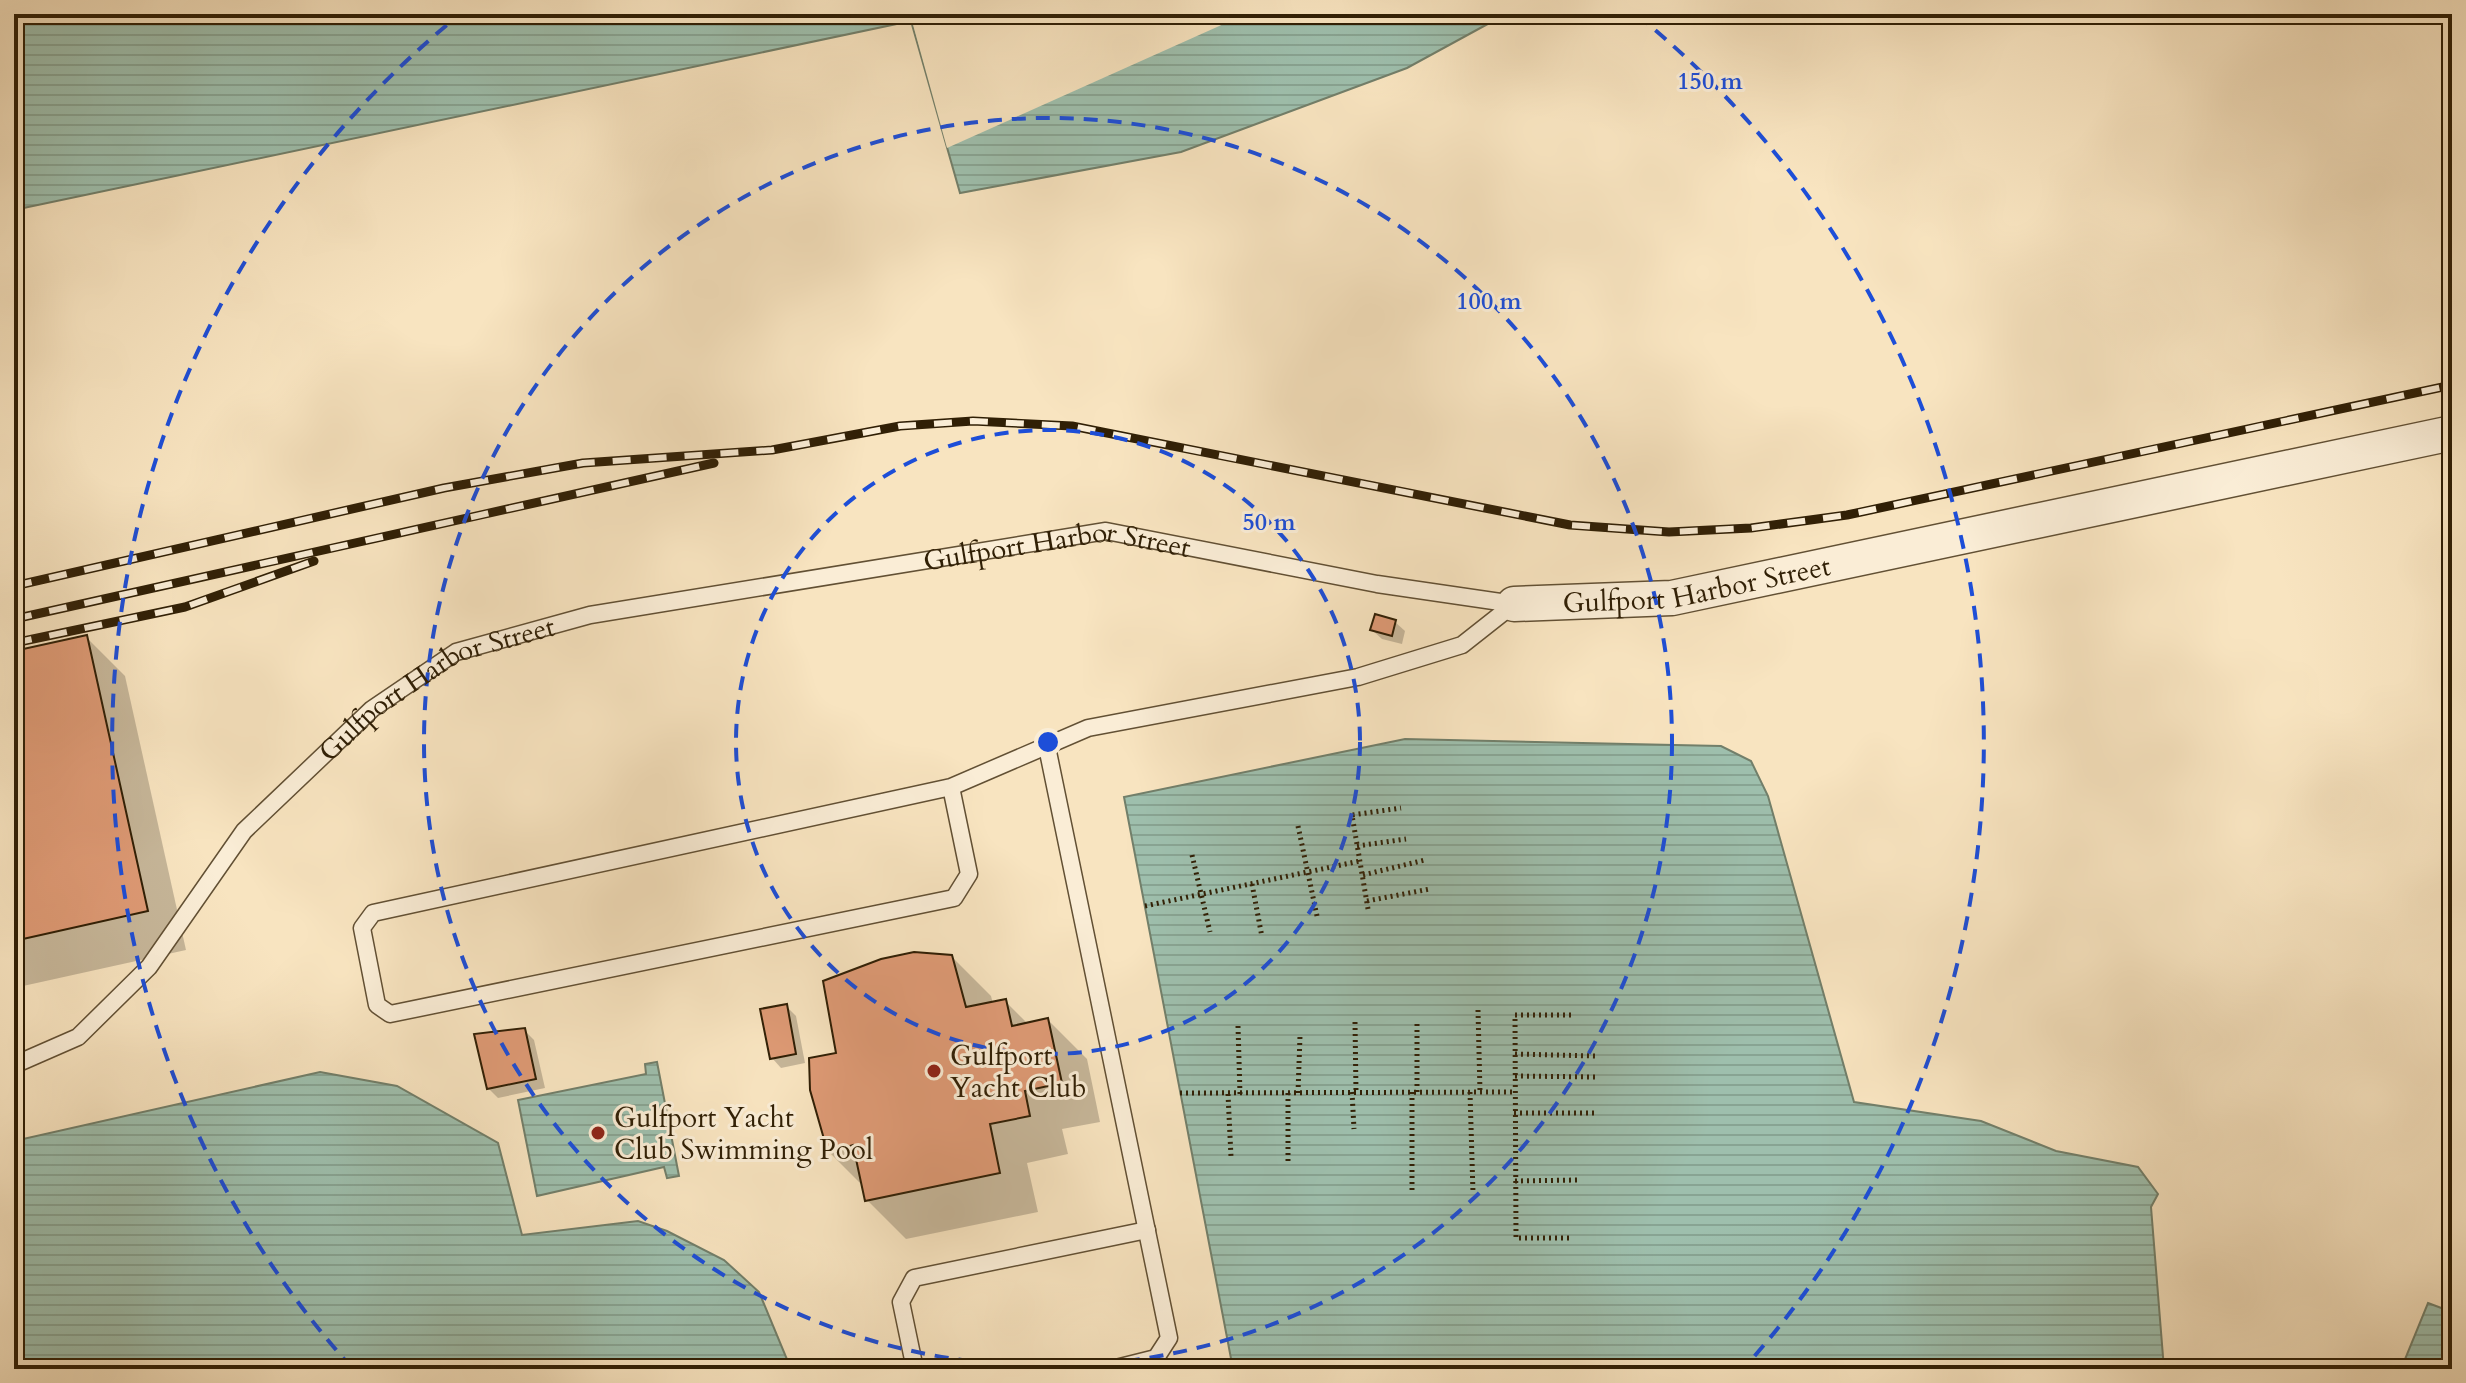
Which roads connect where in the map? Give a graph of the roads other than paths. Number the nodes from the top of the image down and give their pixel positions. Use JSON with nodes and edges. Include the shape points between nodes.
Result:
{"nodes":[{"id":1,"x":2452,"y":433,"type":"edge"},
{"id":2,"x":1514,"y":604,"type":"junction"},
{"id":3,"x":1047,"y":747,"type":"junction"},
{"id":4,"x":951,"y":787,"type":"junction"},
{"id":5,"x":14,"y":1065,"type":"edge"},
{"id":6,"x":1147,"y":1230,"type":"junction"},
{"id":7,"x":915,"y":1369,"type":"edge"},
{"id":8,"x":1112,"y":1369,"type":"edge"}],
"edges":[{"from":1,"to":2,"type":"street","name":"Gulfport Harbor Street","via":[[1672,598]]},
{"from":2,"to":3,"type":"lane","via":[[1462,645],[1358,677],[1088,728]]},
{"from":2,"to":5,"type":"lane","name":"Gulfport Harbor Street","via":[[1377,584],[1106,531],[590,615],[456,652],[372,709],[244,831],[149,967],[78,1037]]},
{"from":3,"to":4,"type":"lane"},
{"from":3,"to":6,"type":"lane"},
{"from":4,"to":4,"type":"lane","via":[[373,913],[362,928],[377,1005],[390,1014],[954,898],[969,874]]},
{"from":6,"to":7,"type":"lane","via":[[914,1278],[901,1302]]},
{"from":6,"to":8,"type":"lane","via":[[1169,1338],[1156,1358]]}]}
